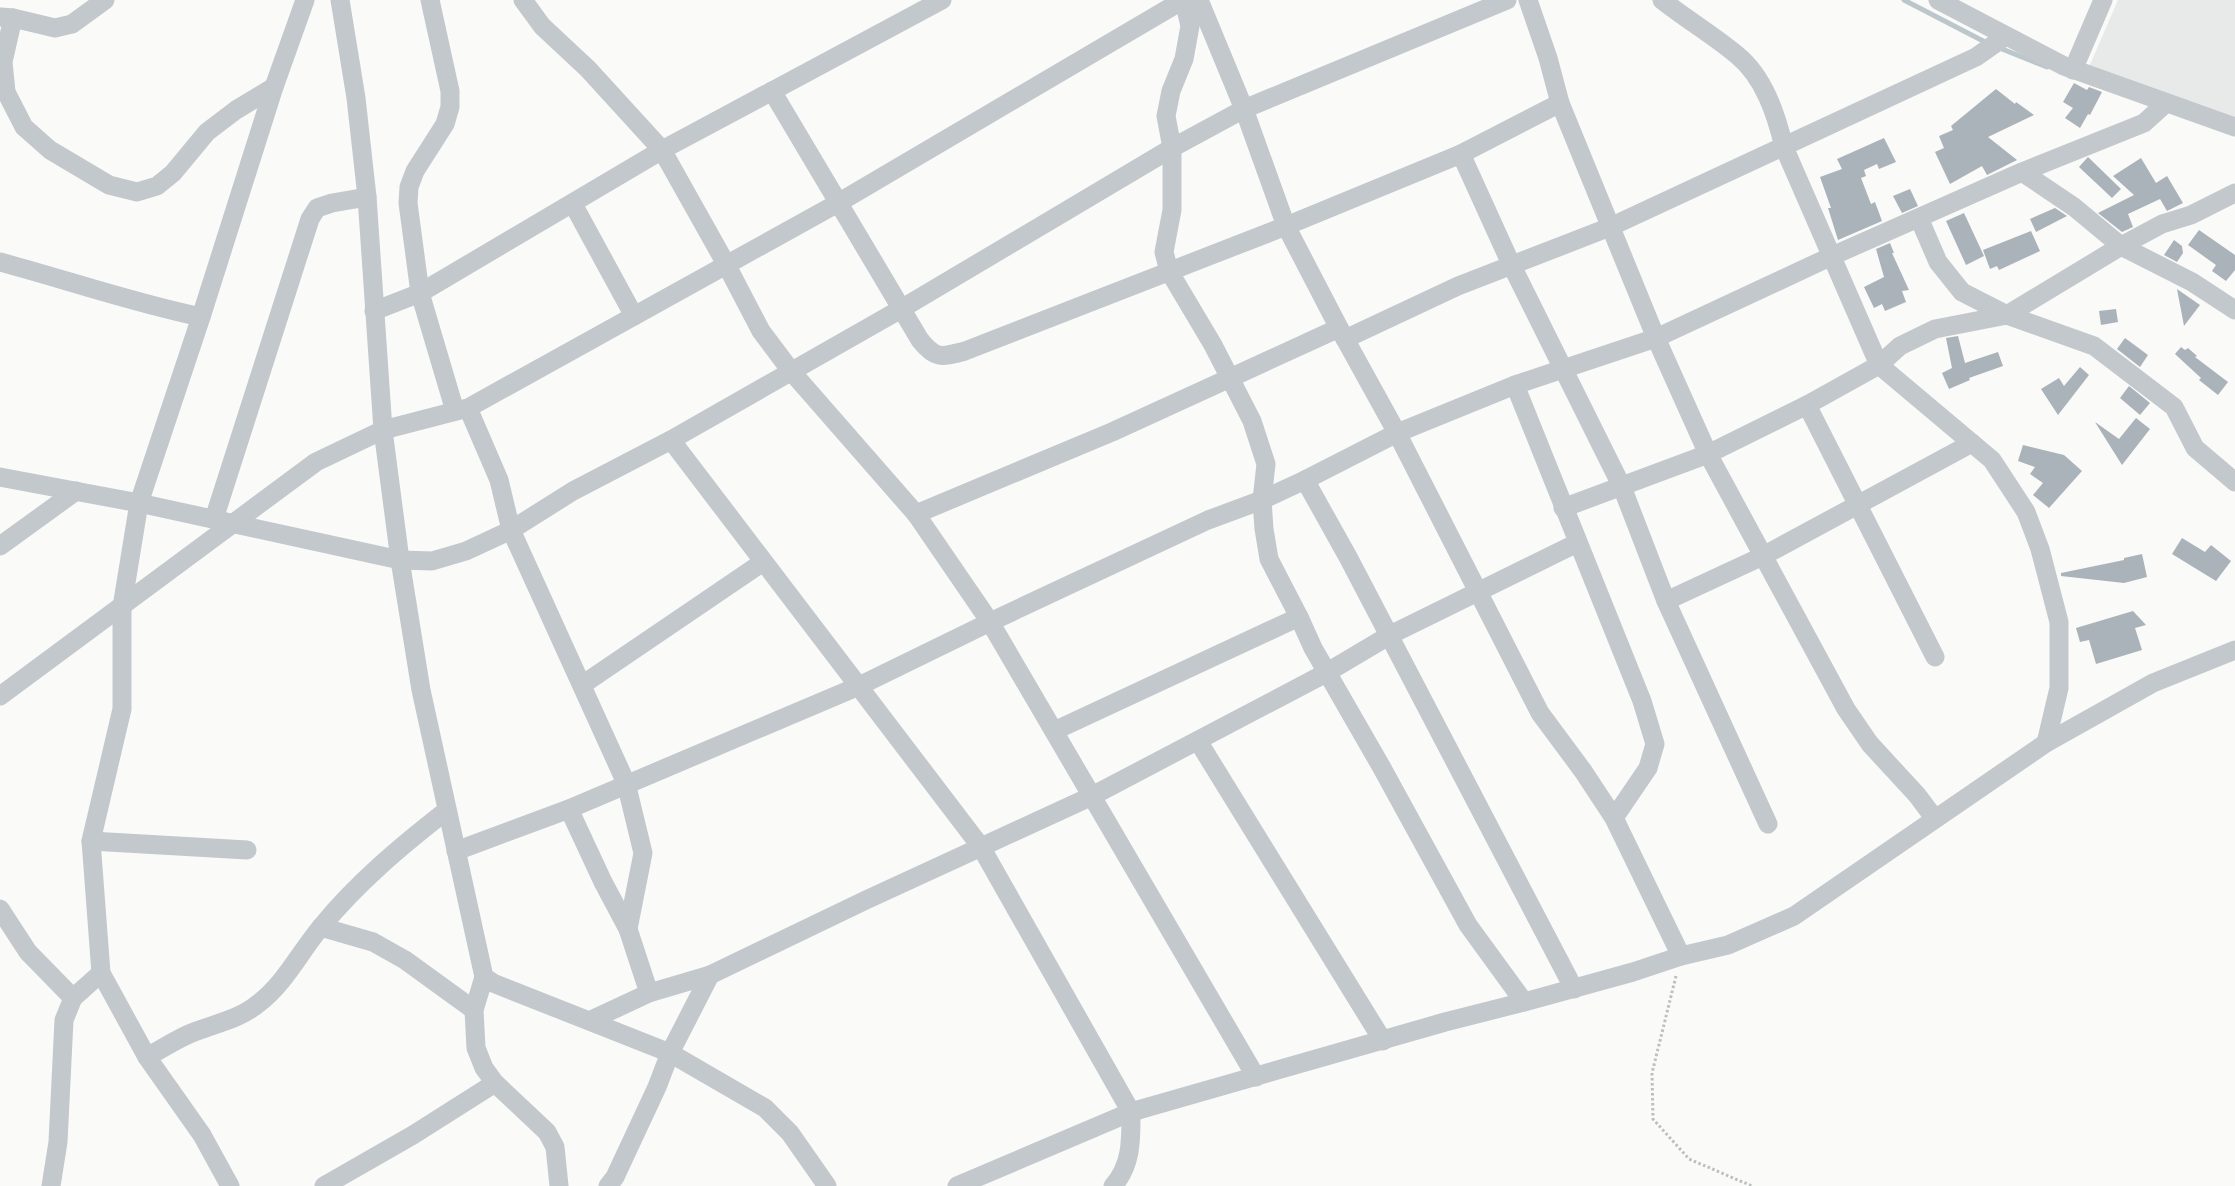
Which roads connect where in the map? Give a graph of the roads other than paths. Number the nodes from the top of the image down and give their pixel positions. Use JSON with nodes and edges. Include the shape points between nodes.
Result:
{"nodes":[{"id":1,"x":105,"y":0,"type":"edge"},
{"id":2,"x":305,"y":0,"type":"edge"},
{"id":3,"x":340,"y":0,"type":"edge"},
{"id":4,"x":430,"y":0,"type":"edge"},
{"id":5,"x":523,"y":0,"type":"edge"},
{"id":6,"x":942,"y":0,"type":"edge"},
{"id":7,"x":1184,"y":0,"type":"edge"},
{"id":8,"x":1199,"y":0,"type":"edge"},
{"id":9,"x":1507,"y":0,"type":"edge"},
{"id":10,"x":1528,"y":0,"type":"edge"},
{"id":11,"x":1662,"y":0,"type":"edge"},
{"id":12,"x":1938,"y":0,"type":"edge"},
{"id":13,"x":2103,"y":0,"type":"edge"},
{"id":14,"x":6,"y":17,"type":"edge"},
{"id":15,"x":2006,"y":36,"type":"junction"},
{"id":16,"x":2074,"y":70,"type":"junction"},
{"id":17,"x":274,"y":86,"type":"junction"},
{"id":18,"x":772,"y":91,"type":"junction"},
{"id":19,"x":1560,"y":103,"type":"junction"},
{"id":20,"x":2166,"y":103,"type":"junction"},
{"id":21,"x":1244,"y":109,"type":"junction"},
{"id":22,"x":2235,"y":127,"type":"edge"},
{"id":23,"x":1784,"y":146,"type":"junction"},
{"id":24,"x":1172,"y":148,"type":"junction"},
{"id":25,"x":662,"y":150,"type":"junction"},
{"id":26,"x":1461,"y":154,"type":"junction"},
{"id":27,"x":2022,"y":172,"type":"junction"},
{"id":28,"x":2235,"y":193,"type":"edge"},
{"id":29,"x":367,"y":197,"type":"junction"},
{"id":30,"x":838,"y":202,"type":"junction"},
{"id":31,"x":573,"y":204,"type":"junction"},
{"id":32,"x":1919,"y":218,"type":"junction"},
{"id":33,"x":1286,"y":226,"type":"junction"},
{"id":34,"x":1610,"y":227,"type":"junction"},
{"id":35,"x":2121,"y":246,"type":"junction"},
{"id":36,"x":1832,"y":256,"type":"junction"},
{"id":37,"x":0,"y":262,"type":"edge"},
{"id":38,"x":726,"y":264,"type":"junction"},
{"id":39,"x":1511,"y":264,"type":"junction"},
{"id":40,"x":1169,"y":271,"type":"junction"},
{"id":41,"x":420,"y":293,"type":"junction"},
{"id":42,"x":901,"y":310,"type":"junction"},
{"id":43,"x":2235,"y":310,"type":"edge"},
{"id":44,"x":374,"y":311,"type":"junction"},
{"id":45,"x":2007,"y":315,"type":"junction"},
{"id":46,"x":634,"y":316,"type":"junction"},
{"id":47,"x":201,"y":317,"type":"junction"},
{"id":48,"x":1342,"y":334,"type":"junction"},
{"id":49,"x":1656,"y":338,"type":"junction"},
{"id":50,"x":1879,"y":365,"type":"junction"},
{"id":51,"x":1565,"y":369,"type":"junction"},
{"id":52,"x":791,"y":371,"type":"junction"},
{"id":53,"x":1230,"y":377,"type":"junction"},
{"id":54,"x":1515,"y":385,"type":"junction"},
{"id":55,"x":1807,"y":405,"type":"junction"},
{"id":56,"x":461,"y":410,"type":"junction"},
{"id":57,"x":383,"y":430,"type":"junction"},
{"id":58,"x":1397,"y":433,"type":"junction"},
{"id":59,"x":671,"y":440,"type":"junction"},
{"id":60,"x":1972,"y":443,"type":"junction"},
{"id":61,"x":1708,"y":454,"type":"junction"},
{"id":62,"x":0,"y":477,"type":"edge"},
{"id":63,"x":1305,"y":480,"type":"junction"},
{"id":64,"x":2235,"y":482,"type":"edge"},
{"id":65,"x":1622,"y":487,"type":"junction"},
{"id":66,"x":76,"y":491,"type":"junction"},
{"id":67,"x":1262,"y":500,"type":"junction"},
{"id":68,"x":139,"y":503,"type":"junction"},
{"id":69,"x":1857,"y":506,"type":"junction"},
{"id":70,"x":1563,"y":508,"type":"junction"},
{"id":71,"x":916,"y":514,"type":"junction"},
{"id":72,"x":214,"y":519,"type":"junction"},
{"id":73,"x":235,"y":524,"type":"junction"},
{"id":74,"x":511,"y":530,"type":"junction"},
{"id":75,"x":1577,"y":543,"type":"junction"},
{"id":76,"x":0,"y":546,"type":"edge"},
{"id":77,"x":1763,"y":556,"type":"junction"},
{"id":78,"x":400,"y":560,"type":"junction"},
{"id":79,"x":763,"y":562,"type":"junction"},
{"id":80,"x":1479,"y":592,"type":"junction"},
{"id":81,"x":1666,"y":602,"type":"junction"},
{"id":82,"x":122,"y":607,"type":"junction"},
{"id":83,"x":1300,"y":617,"type":"junction"},
{"id":84,"x":990,"y":622,"type":"junction"},
{"id":85,"x":1390,"y":636,"type":"junction"},
{"id":86,"x":2235,"y":650,"type":"edge"},
{"id":87,"x":1935,"y":657,"type":"dead end"},
{"id":88,"x":1326,"y":673,"type":"junction"},
{"id":89,"x":582,"y":685,"type":"junction"},
{"id":90,"x":859,"y":686,"type":"junction"},
{"id":91,"x":0,"y":696,"type":"edge"},
{"id":92,"x":1054,"y":731,"type":"junction"},
{"id":93,"x":1198,"y":741,"type":"junction"},
{"id":94,"x":2046,"y":743,"type":"junction"},
{"id":95,"x":626,"y":783,"type":"junction"},
{"id":96,"x":1092,"y":796,"type":"junction"},
{"id":97,"x":569,"y":810,"type":"junction"},
{"id":98,"x":446,"y":811,"type":"junction"},
{"id":99,"x":1614,"y":818,"type":"junction"},
{"id":100,"x":1935,"y":819,"type":"junction"},
{"id":101,"x":1768,"y":824,"type":"dead end"},
{"id":102,"x":91,"y":841,"type":"junction"},
{"id":103,"x":982,"y":847,"type":"junction"},
{"id":104,"x":247,"y":850,"type":"dead end"},
{"id":105,"x":456,"y":852,"type":"junction"},
{"id":106,"x":0,"y":909,"type":"edge"},
{"id":107,"x":321,"y":927,"type":"junction"},
{"id":108,"x":628,"y":929,"type":"junction"},
{"id":109,"x":1681,"y":956,"type":"junction"},
{"id":110,"x":102,"y":973,"type":"junction"},
{"id":111,"x":710,"y":975,"type":"junction"},
{"id":112,"x":484,"y":977,"type":"junction"},
{"id":113,"x":1574,"y":988,"type":"junction"},
{"id":114,"x":649,"y":993,"type":"junction"},
{"id":115,"x":73,"y":998,"type":"junction"},
{"id":116,"x":1524,"y":1002,"type":"junction"},
{"id":117,"x":474,"y":1010,"type":"junction"},
{"id":118,"x":591,"y":1020,"type":"junction"},
{"id":119,"x":1383,"y":1041,"type":"junction"},
{"id":120,"x":670,"y":1053,"type":"junction"},
{"id":121,"x":147,"y":1057,"type":"junction"},
{"id":122,"x":1256,"y":1076,"type":"junction"},
{"id":123,"x":495,"y":1084,"type":"junction"},
{"id":124,"x":1132,"y":1112,"type":"junction"},
{"id":125,"x":51,"y":1186,"type":"edge"},
{"id":126,"x":230,"y":1186,"type":"edge"},
{"id":127,"x":324,"y":1186,"type":"edge"},
{"id":128,"x":558,"y":1186,"type":"edge"},
{"id":129,"x":608,"y":1186,"type":"edge"},
{"id":130,"x":828,"y":1186,"type":"edge"},
{"id":131,"x":957,"y":1186,"type":"edge"},
{"id":132,"x":1113,"y":1186,"type":"edge"}],
"edges":[{"from":1,"to":14,"type":"street","via":[[72,24],[55,28]]},
{"from":2,"to":17,"type":"street"},
{"from":3,"to":29,"type":"street","via":[[356,98]]},
{"from":4,"to":41,"type":"street","via":[[450,91],[450,107],[445,124],[409,186],[408,203]]},
{"from":5,"to":25,"type":"street","via":[[542,26],[588,69]]},
{"from":6,"to":18,"type":"street"},
{"from":7,"to":24,"type":"street","via":[[1190,26],[1184,59],[1166,116]]},
{"from":7,"to":30,"type":"street"},
{"from":8,"to":21,"type":"street"},
{"from":9,"to":21,"type":"street"},
{"from":10,"to":19,"type":"street"},
{"from":11,"to":23,"type":"street","via":[[1739,56],[1762,86],[1777,119]]},
{"from":12,"to":15,"type":"street"},
{"from":13,"to":16,"type":"street"},
{"from":14,"to":17,"type":"street","via":[[3,62],[6,92],[24,127],[50,150],[108,186],[137,192],[157,186],[173,173],[207,132]]},
{"from":15,"to":16,"type":"street"},
{"from":15,"to":23,"type":"street","via":[[1976,57]]},
{"from":16,"to":20,"type":"street"},
{"from":17,"to":47,"type":"street"},
{"from":18,"to":25,"type":"street"},
{"from":18,"to":30,"type":"street"},
{"from":19,"to":26,"type":"street"},
{"from":19,"to":34,"type":"street"},
{"from":20,"to":22,"type":"street"},
{"from":20,"to":27,"type":"street","via":[[2144,123]]},
{"from":21,"to":24,"type":"street"},
{"from":21,"to":33,"type":"street"},
{"from":23,"to":34,"type":"street"},
{"from":23,"to":36,"type":"street"},
{"from":24,"to":40,"type":"street","via":[[1172,210],[1164,252]]},
{"from":24,"to":42,"type":"street"},
{"from":25,"to":31,"type":"street"},
{"from":25,"to":38,"type":"street"},
{"from":26,"to":33,"type":"street"},
{"from":26,"to":39,"type":"street"},
{"from":27,"to":32,"type":"street"},
{"from":27,"to":35,"type":"street","via":[[2074,207]]},
{"from":28,"to":35,"type":"street","via":[[2191,215],[2162,224]]},
{"from":29,"to":44,"type":"street"},
{"from":29,"to":72,"type":"street","via":[[317,208],[310,219]]},
{"from":30,"to":38,"type":"street"},
{"from":30,"to":42,"type":"street"},
{"from":31,"to":41,"type":"street"},
{"from":31,"to":46,"type":"street"},
{"from":32,"to":36,"type":"street"},
{"from":32,"to":45,"type":"street","via":[[1938,262],[1962,292]]},
{"from":33,"to":40,"type":"street"},
{"from":33,"to":48,"type":"street"},
{"from":34,"to":39,"type":"street"},
{"from":34,"to":49,"type":"street"},
{"from":35,"to":43,"type":"street","via":[[2192,282]]},
{"from":35,"to":45,"type":"street"},
{"from":36,"to":49,"type":"street"},
{"from":36,"to":50,"type":"street"},
{"from":37,"to":47,"type":"street","via":[[131,301]]},
{"from":38,"to":46,"type":"street"},
{"from":38,"to":52,"type":"street","via":[[761,331]]},
{"from":39,"to":48,"type":"street"},
{"from":39,"to":51,"type":"street"},
{"from":40,"to":42,"type":"street","via":[[944,357],[930,353]]},
{"from":40,"to":53,"type":"street"},
{"from":41,"to":44,"type":"street"},
{"from":41,"to":56,"type":"street"},
{"from":42,"to":52,"type":"street"},
{"from":44,"to":57,"type":"street"},
{"from":45,"to":50,"type":"street","via":[[1935,329],[1900,346]]},
{"from":45,"to":64,"type":"street","via":[[2094,346],[2174,407],[2195,448]]},
{"from":46,"to":56,"type":"street"},
{"from":47,"to":68,"type":"street"},
{"from":48,"to":53,"type":"street"},
{"from":48,"to":58,"type":"street"},
{"from":49,"to":51,"type":"street"},
{"from":49,"to":61,"type":"street"},
{"from":50,"to":55,"type":"street"},
{"from":50,"to":60,"type":"street"},
{"from":51,"to":54,"type":"street"},
{"from":51,"to":65,"type":"street"},
{"from":52,"to":59,"type":"street"},
{"from":52,"to":71,"type":"street"},
{"from":53,"to":67,"type":"street","via":[[1252,420],[1266,464]]},
{"from":53,"to":71,"type":"street","via":[[1112,432]]},
{"from":54,"to":58,"type":"street"},
{"from":54,"to":70,"type":"street"},
{"from":55,"to":61,"type":"street"},
{"from":55,"to":69,"type":"street"},
{"from":56,"to":57,"type":"street"},
{"from":56,"to":74,"type":"street","via":[[499,480]]},
{"from":57,"to":73,"type":"street","via":[[316,462]]},
{"from":57,"to":78,"type":"street"},
{"from":58,"to":63,"type":"street"},
{"from":58,"to":80,"type":"street"},
{"from":59,"to":74,"type":"street","via":[[573,492]]},
{"from":59,"to":79,"type":"street"},
{"from":60,"to":69,"type":"street"},
{"from":60,"to":94,"type":"street","via":[[1992,460],[2026,512],[2054,596],[2059,622],[2059,688]]},
{"from":61,"to":65,"type":"street"},
{"from":61,"to":77,"type":"street"},
{"from":62,"to":66,"type":"street"},
{"from":63,"to":67,"type":"street"},
{"from":63,"to":85,"type":"street"},
{"from":65,"to":70,"type":"street"},
{"from":65,"to":81,"type":"street"},
{"from":66,"to":68,"type":"street"},
{"from":66,"to":76,"type":"street"},
{"from":67,"to":83,"type":"street","via":[[1269,559]]},
{"from":67,"to":84,"type":"street","via":[[1208,520]]},
{"from":68,"to":72,"type":"street"},
{"from":68,"to":82,"type":"street"},
{"from":69,"to":77,"type":"street"},
{"from":69,"to":87,"type":"street"},
{"from":70,"to":75,"type":"street"},
{"from":71,"to":84,"type":"street"},
{"from":72,"to":73,"type":"street"},
{"from":73,"to":78,"type":"street"},
{"from":73,"to":82,"type":"street"},
{"from":74,"to":78,"type":"street","via":[[466,551],[432,562]]},
{"from":74,"to":89,"type":"street"},
{"from":75,"to":80,"type":"street"},
{"from":75,"to":99,"type":"street","via":[[1642,702],[1655,744],[1648,768]]},
{"from":77,"to":81,"type":"street"},
{"from":77,"to":100,"type":"street","via":[[1846,709],[1870,744]]},
{"from":78,"to":98,"type":"street","via":[[421,690]]},
{"from":79,"to":89,"type":"street"},
{"from":79,"to":90,"type":"street"},
{"from":80,"to":85,"type":"street"},
{"from":80,"to":99,"type":"street","via":[[1540,713]]},
{"from":81,"to":101,"type":"street"},
{"from":82,"to":91,"type":"street"},
{"from":82,"to":102,"type":"street","via":[[122,709]]},
{"from":83,"to":88,"type":"street"},
{"from":83,"to":92,"type":"street"},
{"from":84,"to":90,"type":"street"},
{"from":84,"to":92,"type":"street"},
{"from":85,"to":88,"type":"street"},
{"from":85,"to":113,"type":"street"},
{"from":86,"to":94,"type":"street","via":[[2153,683]]},
{"from":88,"to":93,"type":"street"},
{"from":88,"to":116,"type":"street","via":[[1468,925]]},
{"from":89,"to":95,"type":"street"},
{"from":90,"to":95,"type":"street"},
{"from":90,"to":103,"type":"street"},
{"from":92,"to":96,"type":"street"},
{"from":93,"to":96,"type":"street"},
{"from":93,"to":119,"type":"street"},
{"from":94,"to":100,"type":"street"},
{"from":95,"to":97,"type":"street"},
{"from":95,"to":108,"type":"street","via":[[643,853]]},
{"from":96,"to":103,"type":"street"},
{"from":96,"to":122,"type":"street"},
{"from":97,"to":105,"type":"street"},
{"from":97,"to":108,"type":"street"},
{"from":98,"to":105,"type":"street"},
{"from":98,"to":107,"type":"street","via":[[360,885]]},
{"from":99,"to":109,"type":"street"},
{"from":100,"to":109,"type":"street","via":[[1794,916],[1728,945]]},
{"from":102,"to":104,"type":"street"},
{"from":102,"to":110,"type":"street"},
{"from":103,"to":111,"type":"street"},
{"from":103,"to":124,"type":"street"},
{"from":105,"to":112,"type":"street"},
{"from":106,"to":115,"type":"street","via":[[28,952]]},
{"from":107,"to":117,"type":"street","via":[[373,942],[405,960]]},
{"from":107,"to":121,"type":"street","via":[[260,1003],[240,1017],[192,1033]]},
{"from":108,"to":114,"type":"street"},
{"from":109,"to":113,"type":"street"},
{"from":110,"to":115,"type":"street"},
{"from":110,"to":121,"type":"street"},
{"from":111,"to":114,"type":"street"},
{"from":111,"to":120,"type":"street"},
{"from":112,"to":117,"type":"street"},
{"from":112,"to":118,"type":"street"},
{"from":113,"to":116,"type":"street"},
{"from":114,"to":118,"type":"street"},
{"from":115,"to":125,"type":"street","via":[[64,1020],[58,1142]]},
{"from":116,"to":119,"type":"street"},
{"from":117,"to":123,"type":"street","via":[[476,1048]]},
{"from":118,"to":120,"type":"street"},
{"from":119,"to":122,"type":"street"},
{"from":120,"to":129,"type":"street","via":[[657,1087]]},
{"from":120,"to":130,"type":"street","via":[[765,1108],[790,1133]]},
{"from":121,"to":126,"type":"street","via":[[202,1135]]},
{"from":122,"to":124,"type":"street"},
{"from":123,"to":127,"type":"street"},
{"from":123,"to":128,"type":"street","via":[[547,1132],[556,1147]]},
{"from":124,"to":131,"type":"street"},
{"from":124,"to":132,"type":"street","via":[[1127,1162]]}]}
